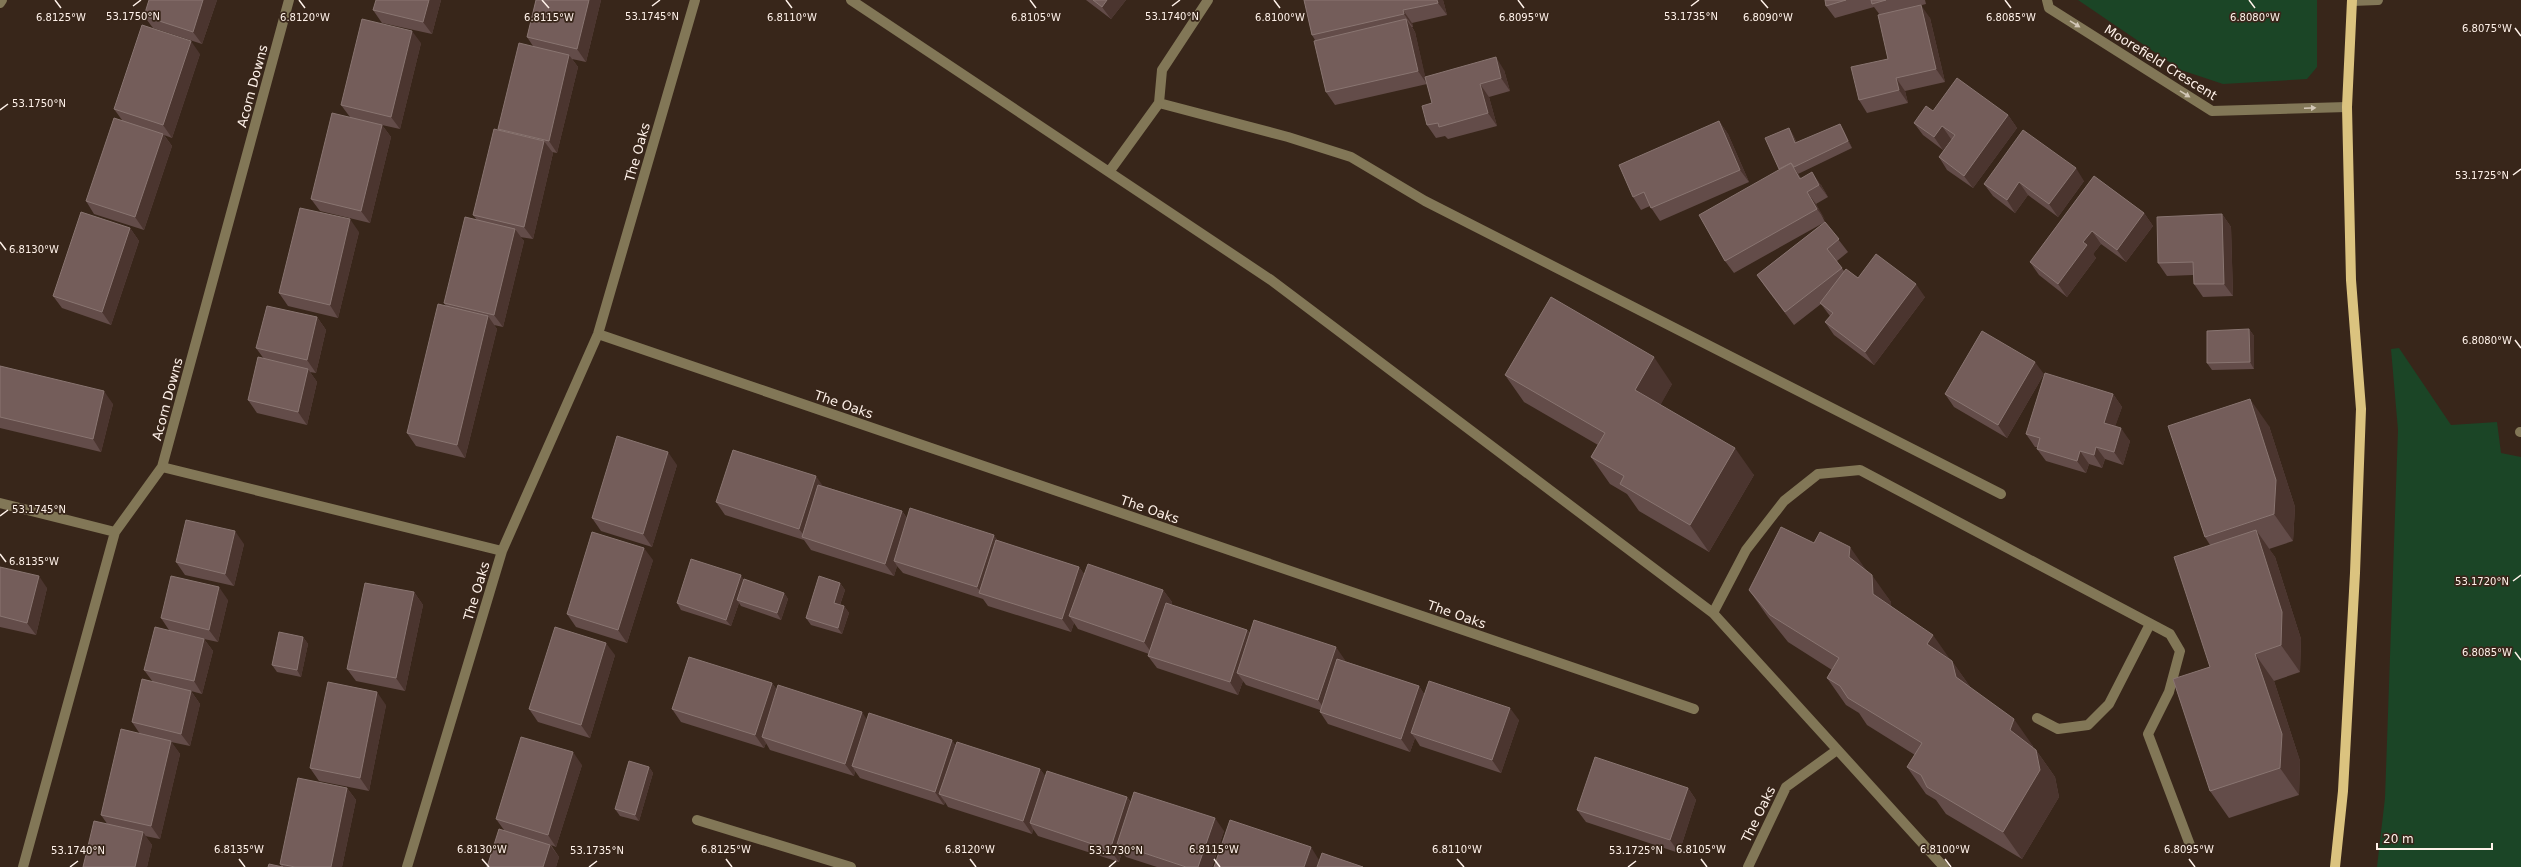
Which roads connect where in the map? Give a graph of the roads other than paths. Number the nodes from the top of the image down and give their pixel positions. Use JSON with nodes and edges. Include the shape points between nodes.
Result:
{"nodes":[{"id":1,"x":2,"y":0,"type":"edge"},
{"id":2,"x":289,"y":0,"type":"edge"},
{"id":3,"x":695,"y":0,"type":"edge"},
{"id":4,"x":851,"y":0,"type":"edge"},
{"id":5,"x":1208,"y":0,"type":"edge"},
{"id":6,"x":2047,"y":0,"type":"edge"},
{"id":7,"x":2378,"y":0,"type":"edge"},
{"id":8,"x":2352,"y":1,"type":"edge"},
{"id":9,"x":0,"y":3,"type":"edge"},
{"id":10,"x":1158,"y":103,"type":"junction"},
{"id":11,"x":2347,"y":107,"type":"junction"},
{"id":12,"x":1109,"y":172,"type":"junction"},
{"id":13,"x":598,"y":334,"type":"junction"},
{"id":14,"x":162,"y":467,"type":"junction"},
{"id":15,"x":2001,"y":494,"type":"dead end"},
{"id":16,"x":0,"y":503,"type":"edge"},
{"id":17,"x":115,"y":532,"type":"junction"},
{"id":18,"x":502,"y":551,"type":"junction"},
{"id":19,"x":1713,"y":613,"type":"junction"},
{"id":20,"x":2150,"y":624,"type":"junction"},
{"id":21,"x":1694,"y":709,"type":"dead end"},
{"id":22,"x":2037,"y":718,"type":"dead end"},
{"id":23,"x":1837,"y":750,"type":"junction"},
{"id":24,"x":697,"y":820,"type":"dead end"},
{"id":25,"x":2190,"y":845,"type":"dead end"},
{"id":26,"x":23,"y":867,"type":"edge"},
{"id":27,"x":407,"y":867,"type":"edge"},
{"id":28,"x":850,"y":867,"type":"edge"},
{"id":29,"x":1748,"y":867,"type":"edge"},
{"id":30,"x":1944,"y":867,"type":"edge"},
{"id":31,"x":2335,"y":867,"type":"edge"}],
"edges":[{"from":1,"to":9,"type":"street"},
{"from":2,"to":14,"type":"street","name":"Acorn Downs"},
{"from":3,"to":13,"type":"street","name":"The Oaks"},
{"from":4,"to":12,"type":"street"},
{"from":5,"to":10,"type":"street","via":[[1162,70]]},
{"from":6,"to":11,"type":"street","name":"Moorefield Crescent","one_way":true,"via":[[2049,8],[2212,111]]},
{"from":7,"to":8,"type":"street"},
{"from":8,"to":11,"type":"main road"},
{"from":10,"to":12,"type":"street"},
{"from":10,"to":15,"type":"street","via":[[1288,137],[1351,157],[1425,201]]},
{"from":11,"to":31,"type":"main road","via":[[2351,280],[2361,409],[2355,573],[2343,783]]},
{"from":12,"to":19,"type":"street","via":[[1270,280]]},
{"from":13,"to":18,"type":"street","name":"The Oaks"},
{"from":13,"to":21,"type":"street","name":"The Oaks"},
{"from":14,"to":17,"type":"street"},
{"from":14,"to":18,"type":"street"},
{"from":16,"to":17,"type":"street"},
{"from":17,"to":26,"type":"street"},
{"from":18,"to":27,"type":"street","name":"The Oaks"},
{"from":19,"to":20,"type":"street","via":[[1746,550],[1784,502],[1818,474],[1860,470]]},
{"from":19,"to":23,"type":"street"},
{"from":20,"to":22,"type":"street","via":[[2109,704],[2088,725],[2058,729]]},
{"from":20,"to":25,"type":"street","via":[[2170,634],[2180,651],[2169,692],[2148,734]]},
{"from":23,"to":29,"type":"street","name":"The Oaks","via":[[1786,787]]},
{"from":23,"to":30,"type":"street"},
{"from":24,"to":28,"type":"street"}]}
